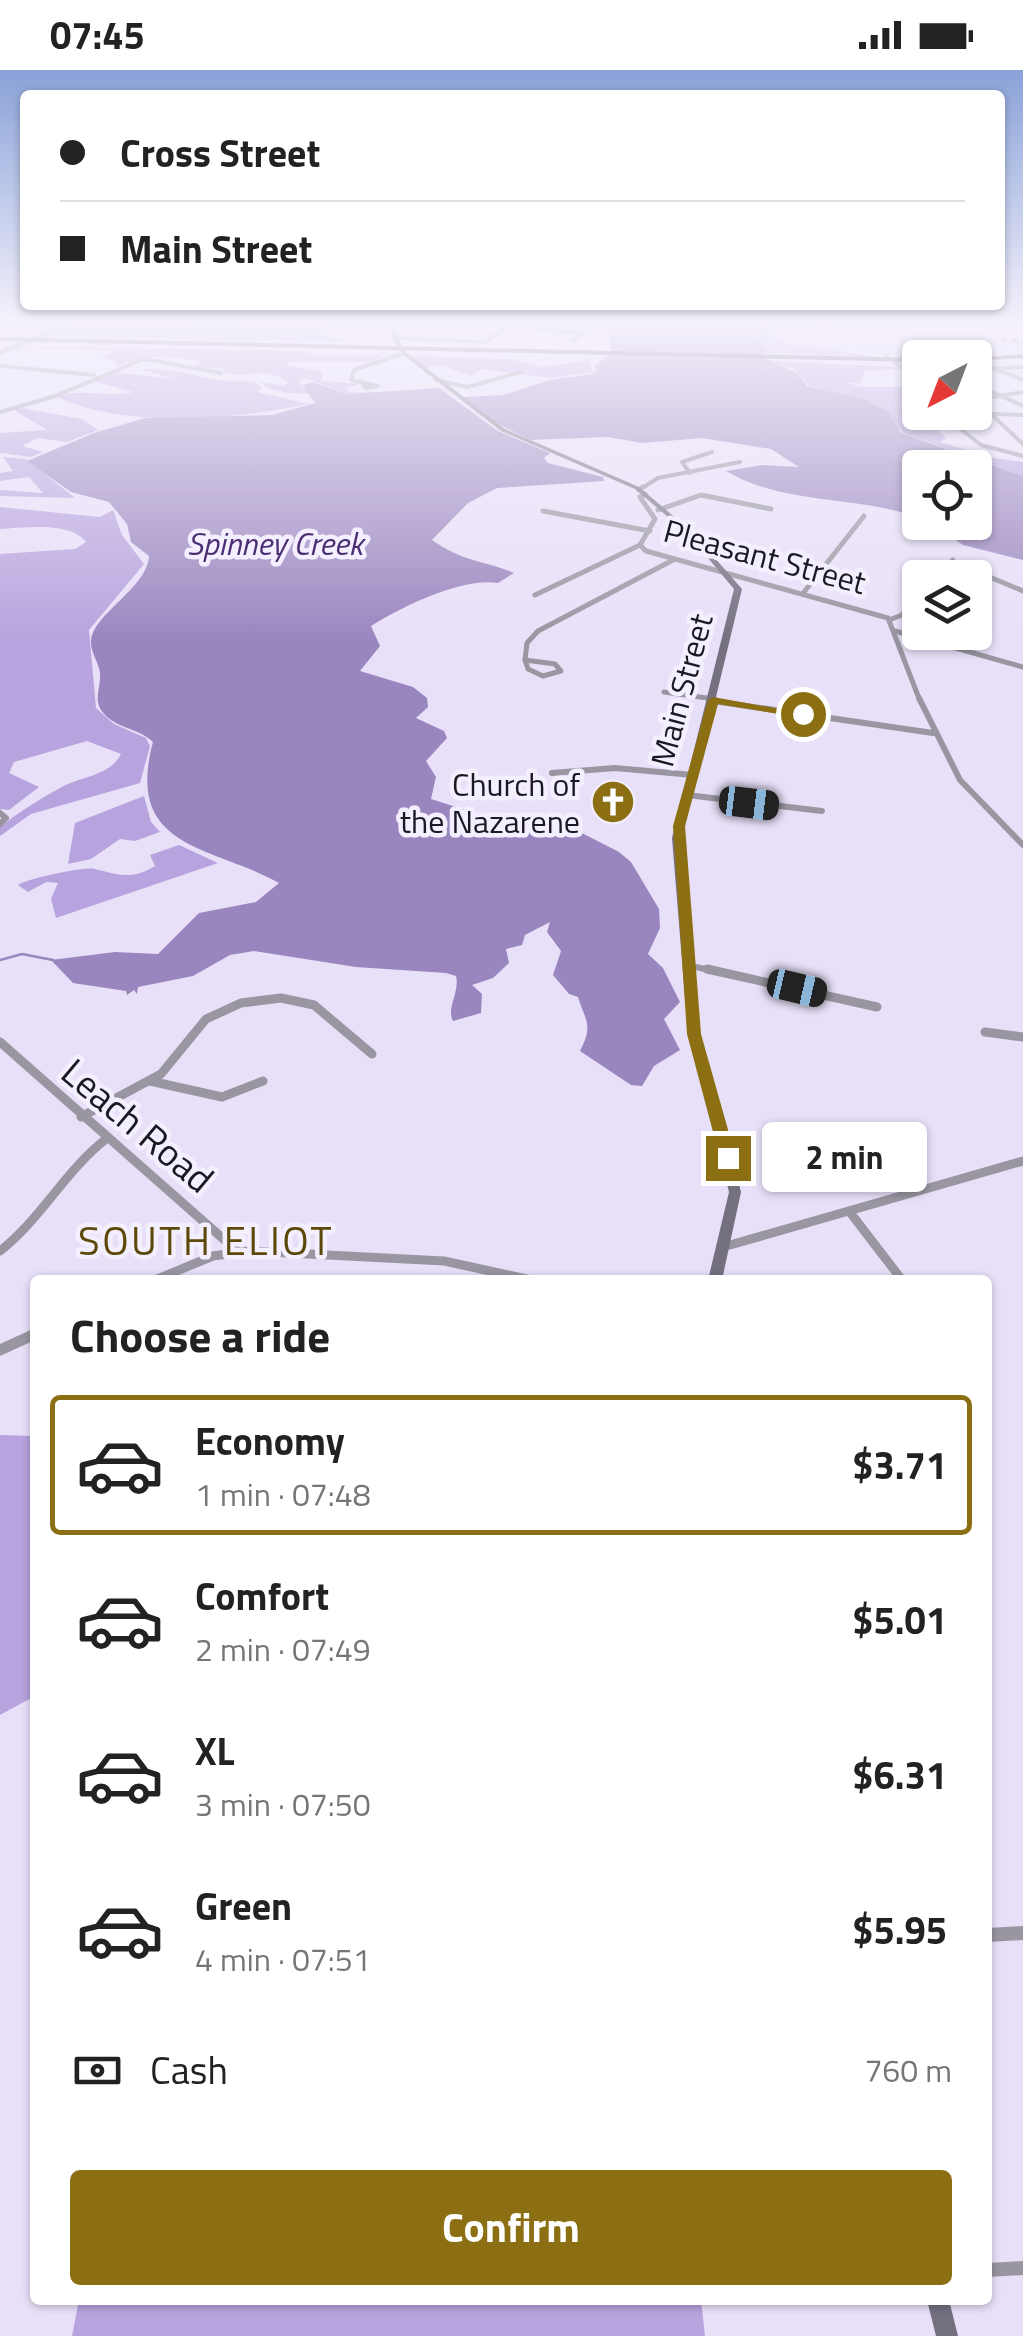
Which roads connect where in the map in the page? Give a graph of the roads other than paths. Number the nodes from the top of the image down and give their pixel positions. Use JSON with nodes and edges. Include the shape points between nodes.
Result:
{"nodes":[{"id":1,"x":505,"y":430,"type":"edge"},
{"id":2,"x":959,"y":430,"type":"edge"},
{"id":3,"x":712,"y":452,"type":"dead end"},
{"id":4,"x":1023,"y":456,"type":"edge"},
{"id":5,"x":740,"y":462,"type":"dead end"},
{"id":6,"x":690,"y":473,"type":"junction"},
{"id":7,"x":642,"y":492,"type":"junction"},
{"id":8,"x":771,"y":509,"type":"dead end"},
{"id":9,"x":664,"y":510,"type":"junction"},
{"id":10,"x":651,"y":511,"type":"junction"},
{"id":11,"x":543,"y":512,"type":"dead end"},
{"id":12,"x":864,"y":516,"type":"dead end"},
{"id":13,"x":650,"y":531,"type":"junction"},
{"id":14,"x":640,"y":545,"type":"junction"},
{"id":15,"x":674,"y":560,"type":"junction"},
{"id":16,"x":728,"y":573,"type":"junction"},
{"id":17,"x":992,"y":578,"type":"edge"},
{"id":18,"x":1023,"y":591,"type":"edge"},
{"id":19,"x":804,"y":592,"type":"junction"},
{"id":20,"x":534,"y":595,"type":"dead end"},
{"id":21,"x":902,"y":615,"type":"edge"},
{"id":22,"x":889,"y":620,"type":"junction"},
{"id":23,"x":895,"y":631,"type":"junction"},
{"id":24,"x":525,"y":660,"type":"junction"},
{"id":25,"x":1023,"y":664,"type":"edge"},
{"id":26,"x":1014,"y":665,"type":"joint"},
{"id":27,"x":664,"y":692,"type":"dead end"},
{"id":28,"x":713,"y":700,"type":"junction"},
{"id":29,"x":933,"y":734,"type":"junction"},
{"id":30,"x":552,"y":773,"type":"dead end"},
{"id":31,"x":693,"y":775,"type":"junction"},
{"id":32,"x":687,"y":795,"type":"junction"},
{"id":33,"x":822,"y":810,"type":"dead end"},
{"id":34,"x":0,"y":813,"type":"edge"},
{"id":35,"x":0,"y":824,"type":"edge"},
{"id":36,"x":1023,"y":844,"type":"edge"},
{"id":37,"x":686,"y":964,"type":"junction"},
{"id":38,"x":877,"y":1006,"type":"dead end"},
{"id":39,"x":985,"y":1032,"type":"dead end"},
{"id":40,"x":1023,"y":1037,"type":"edge"},
{"id":41,"x":0,"y":1042,"type":"edge"},
{"id":42,"x":372,"y":1054,"type":"dead end"},
{"id":43,"x":150,"y":1081,"type":"junction"},
{"id":44,"x":263,"y":1081,"type":"dead end"},
{"id":45,"x":81,"y":1116,"type":"junction"},
{"id":46,"x":106,"y":1138,"type":"junction"},
{"id":47,"x":1023,"y":1162,"type":"edge"},
{"id":48,"x":849,"y":1211,"type":"junction"},
{"id":49,"x":724,"y":1247,"type":"junction"},
{"id":50,"x":0,"y":1251,"type":"edge"},
{"id":51,"x":238,"y":1252,"type":"junction"},
{"id":52,"x":167,"y":1275,"type":"edge"},
{"id":53,"x":507,"y":1275,"type":"edge"},
{"id":54,"x":716,"y":1275,"type":"edge"},
{"id":55,"x":898,"y":1275,"type":"edge"},
{"id":56,"x":30,"y":1336,"type":"edge"},
{"id":57,"x":0,"y":1350,"type":"edge"},
{"id":58,"x":1023,"y":1933,"type":"edge"},
{"id":59,"x":992,"y":1935,"type":"edge"},
{"id":60,"x":1023,"y":2268,"type":"edge"},
{"id":61,"x":992,"y":2270,"type":"edge"},
{"id":62,"x":939,"y":2305,"type":"edge"},
{"id":63,"x":947,"y":2336,"type":"edge"}],
"edges":[{"from":1,"to":7,"type":"main road","name":"Main Street"},
{"from":2,"to":4,"type":"street"},
{"from":3,"to":6,"type":"street","via":[[682,462]]},
{"from":5,"to":6,"type":"street"},
{"from":6,"to":7,"type":"street","via":[[655,479]]},
{"from":7,"to":9,"type":"main road","name":"Main Street"},
{"from":7,"to":10,"type":"street","name":"Pleasant Street"},
{"from":8,"to":9,"type":"street","name":"Pleasant Street","via":[[699,495]]},
{"from":9,"to":10,"type":"street","name":"Pleasant Street"},
{"from":9,"to":16,"type":"main road","name":"Main Street"},
{"from":10,"to":13,"type":"street","name":"Pleasant Street"},
{"from":11,"to":13,"type":"street"},
{"from":12,"to":19,"type":"street"},
{"from":13,"to":14,"type":"street","name":"Pleasant Street"},
{"from":14,"to":15,"type":"street","name":"Pleasant Street"},
{"from":14,"to":20,"type":"street"},
{"from":15,"to":16,"type":"street","name":"Pleasant Street"},
{"from":15,"to":24,"type":"street","via":[[538,630]]},
{"from":16,"to":19,"type":"street","name":"Pleasant Street"},
{"from":16,"to":28,"type":"main road","name":"Main Street","via":[[739,595]]},
{"from":17,"to":18,"type":"street"},
{"from":19,"to":22,"type":"street","name":"Pleasant Street"},
{"from":21,"to":22,"type":"street"},
{"from":22,"to":23,"type":"street","name":"Pleasant Street"},
{"from":23,"to":26,"type":"street"},
{"from":23,"to":29,"type":"street","name":"Pleasant Street"},
{"from":24,"to":24,"type":"street","via":[[537,674],[561,670],[552,663]]},
{"from":25,"to":26,"type":"street"},
{"from":27,"to":28,"type":"street"},
{"from":28,"to":29,"type":"street"},
{"from":28,"to":31,"type":"main road","name":"Main Street"},
{"from":29,"to":36,"type":"street","name":"Pleasant Street","via":[[972,801]]},
{"from":30,"to":31,"type":"street","via":[[614,768]]},
{"from":31,"to":32,"type":"main road","name":"Main Street"},
{"from":32,"to":33,"type":"street"},
{"from":32,"to":37,"type":"main road","name":"Main Street","via":[[677,846]]},
{"from":34,"to":35,"type":"street","via":[[6,818]]},
{"from":37,"to":38,"type":"street"},
{"from":37,"to":49,"type":"main road","name":"Main Street","via":[[697,1050],[735,1192]]},
{"from":39,"to":40,"type":"street"},
{"from":41,"to":45,"type":"street","name":"Leach Road"},
{"from":42,"to":43,"type":"street","via":[[321,1008],[260,1000],[206,1019]]},
{"from":43,"to":44,"type":"street","via":[[222,1097]]},
{"from":43,"to":45,"type":"street"},
{"from":45,"to":46,"type":"street","name":"Leach Road"},
{"from":46,"to":50,"type":"street","via":[[69,1168],[29,1227]]},
{"from":46,"to":51,"type":"street","name":"Leach Road"},
{"from":47,"to":48,"type":"street"},
{"from":48,"to":49,"type":"street"},
{"from":48,"to":55,"type":"street"},
{"from":49,"to":54,"type":"main road","name":"Main Street"},
{"from":51,"to":52,"type":"street"},
{"from":51,"to":53,"type":"street","via":[[444,1262]]},
{"from":56,"to":57,"type":"street"},
{"from":58,"to":59,"type":"street"},
{"from":60,"to":61,"type":"street"},
{"from":62,"to":63,"type":"main road"}]}
